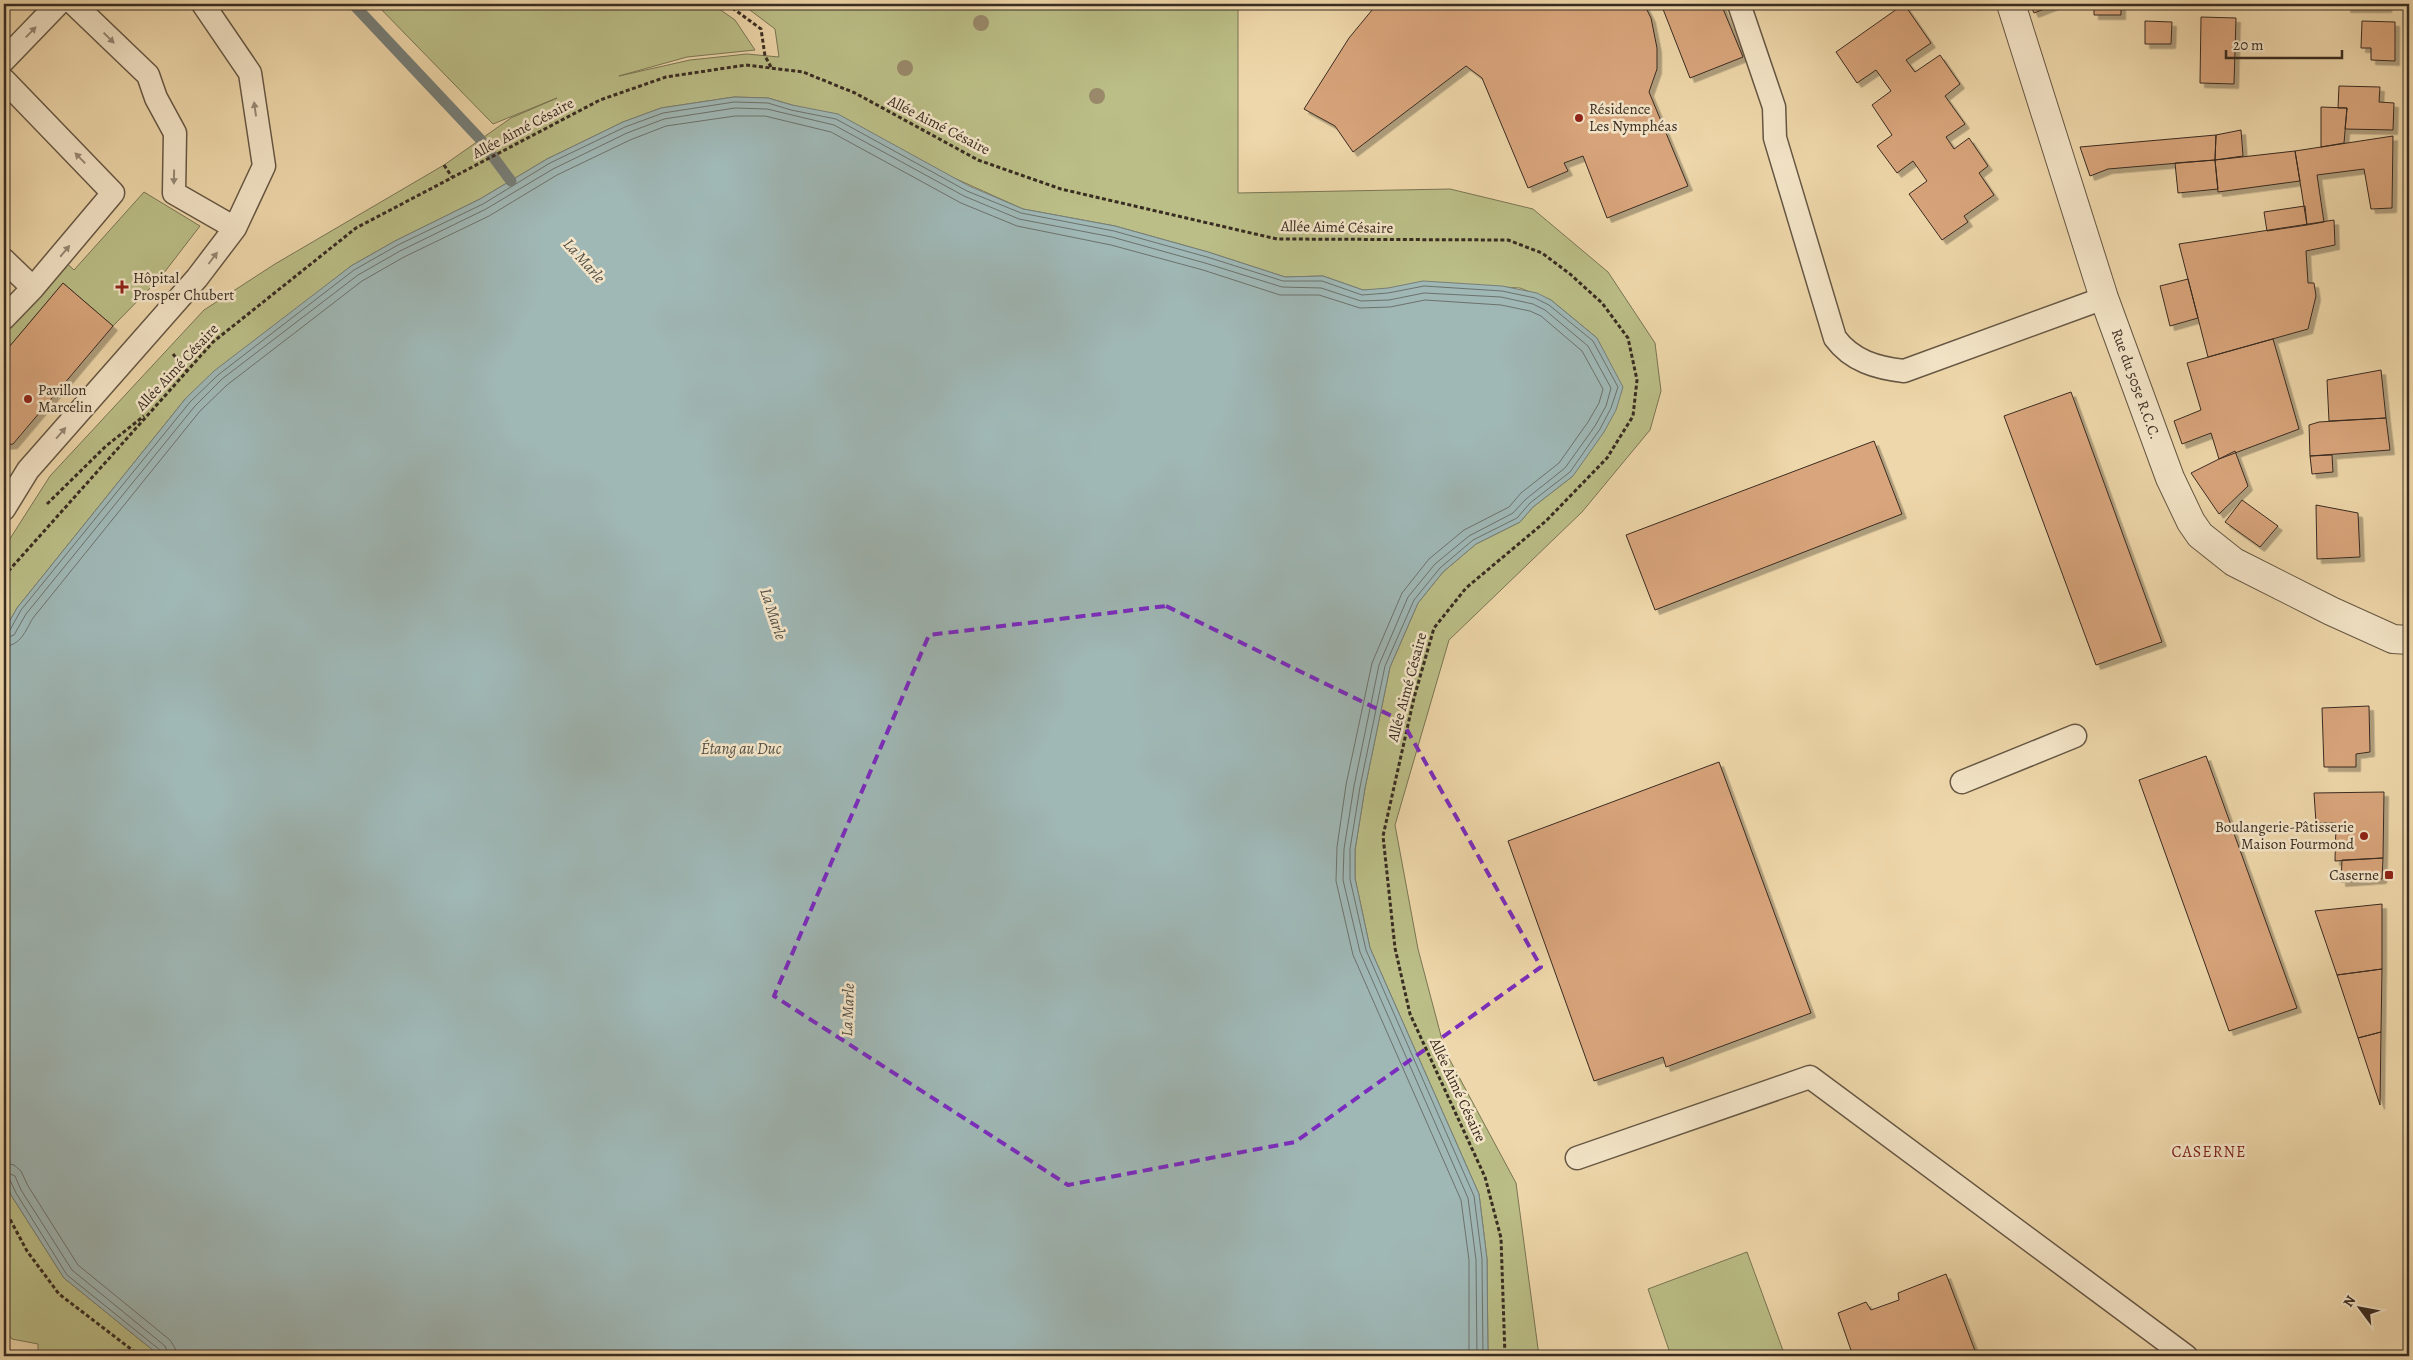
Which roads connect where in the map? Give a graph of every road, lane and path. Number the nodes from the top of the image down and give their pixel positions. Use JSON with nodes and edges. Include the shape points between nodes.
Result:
{"nodes":[{"id":1,"x":58,"y":4,"type":"edge"},
{"id":2,"x":74,"y":4,"type":"edge"},
{"id":3,"x":203,"y":4,"type":"edge"},
{"id":4,"x":727,"y":4,"type":"edge"},
{"id":5,"x":1739,"y":4,"type":"edge"},
{"id":6,"x":2011,"y":4,"type":"edge"},
{"id":7,"x":4,"y":60,"type":"edge"},
{"id":8,"x":771,"y":68,"type":"junction"},
{"id":9,"x":4,"y":80,"type":"edge"},
{"id":10,"x":444,"y":164,"type":"dead end"},
{"id":11,"x":452,"y":177,"type":"junction"},
{"id":12,"x":235,"y":228,"type":"junction"},
{"id":13,"x":4,"y":260,"type":"edge"},
{"id":14,"x":33,"y":288,"type":"junction"},
{"id":15,"x":2104,"y":298,"type":"junction"},
{"id":16,"x":4,"y":318,"type":"edge"},
{"id":17,"x":168,"y":348,"type":"dead end"},
{"id":18,"x":187,"y":371,"type":"junction"},
{"id":19,"x":152,"y":409,"type":"junction"},
{"id":20,"x":4,"y":508,"type":"edge"},
{"id":21,"x":4,"y":576,"type":"edge"},
{"id":22,"x":2409,"y":640,"type":"edge"},
{"id":23,"x":2075,"y":736,"type":"dead end"},
{"id":24,"x":1962,"y":782,"type":"dead end"},
{"id":25,"x":1577,"y":1158,"type":"dead end"},
{"id":26,"x":4,"y":1208,"type":"edge"},
{"id":27,"x":140,"y":1356,"type":"edge"},
{"id":28,"x":1505,"y":1356,"type":"edge"},
{"id":29,"x":2186,"y":1356,"type":"edge"}],
"edges":[{"from":7,"to":1,"type":"lane","one_way":true},
{"from":2,"to":12,"type":"lane","one_way":true,"via":[[148,75],[174,133],[174,193]]},
{"from":12,"to":3,"type":"lane","one_way":true,"via":[[264,166],[250,73]]},
{"from":4,"to":8,"type":"path","via":[[761,29],[765,56]]},
{"from":5,"to":15,"type":"lane","via":[[1774,107],[1775,138],[1835,338],[1844,350],[1880,368],[1904,371]]},
{"from":6,"to":15,"type":"street","name":"Rue du 505e R.C.C."},
{"from":8,"to":11,"type":"path","name":"Allée Aimé Césaire","via":[[746,65],[666,77],[600,100]]},
{"from":8,"to":28,"type":"path","name":"Allée Aimé Césaire","via":[[804,72],[838,86],[978,160],[1061,189],[1277,238],[1508,240],[1542,253],[1570,274],[1602,303],[1628,338],[1637,380],[1633,416],[1608,458],[1546,521],[1466,588],[1434,628],[1414,698],[1383,836],[1396,948],[1410,1014],[1485,1177],[1501,1238]]},
{"from":14,"to":9,"type":"lane","one_way":true,"via":[[114,192]]},
{"from":10,"to":11,"type":"path"},
{"from":11,"to":18,"type":"path","name":"Allée Aimé Césaire","via":[[356,228],[213,342]]},
{"from":20,"to":12,"type":"lane","one_way":true,"via":[[28,470],[198,278]]},
{"from":13,"to":14,"type":"lane"},
{"from":14,"to":16,"type":"lane"},
{"from":15,"to":22,"type":"street","name":"Rue du 505e R.C.C.","via":[[2170,478],[2200,535],[2234,562],[2261,577],[2393,639]]},
{"from":17,"to":18,"type":"path"},
{"from":18,"to":19,"type":"path","name":"Allée Aimé Césaire"},
{"from":19,"to":20,"type":"path","via":[[106,446],[31,519]]},
{"from":19,"to":21,"type":"path","name":"Allée Aimé Césaire"},
{"from":23,"to":24,"type":"lane"},
{"from":25,"to":29,"type":"lane","via":[[1810,1077]]},
{"from":26,"to":27,"type":"path","via":[[27,1251],[59,1294]]}]}
